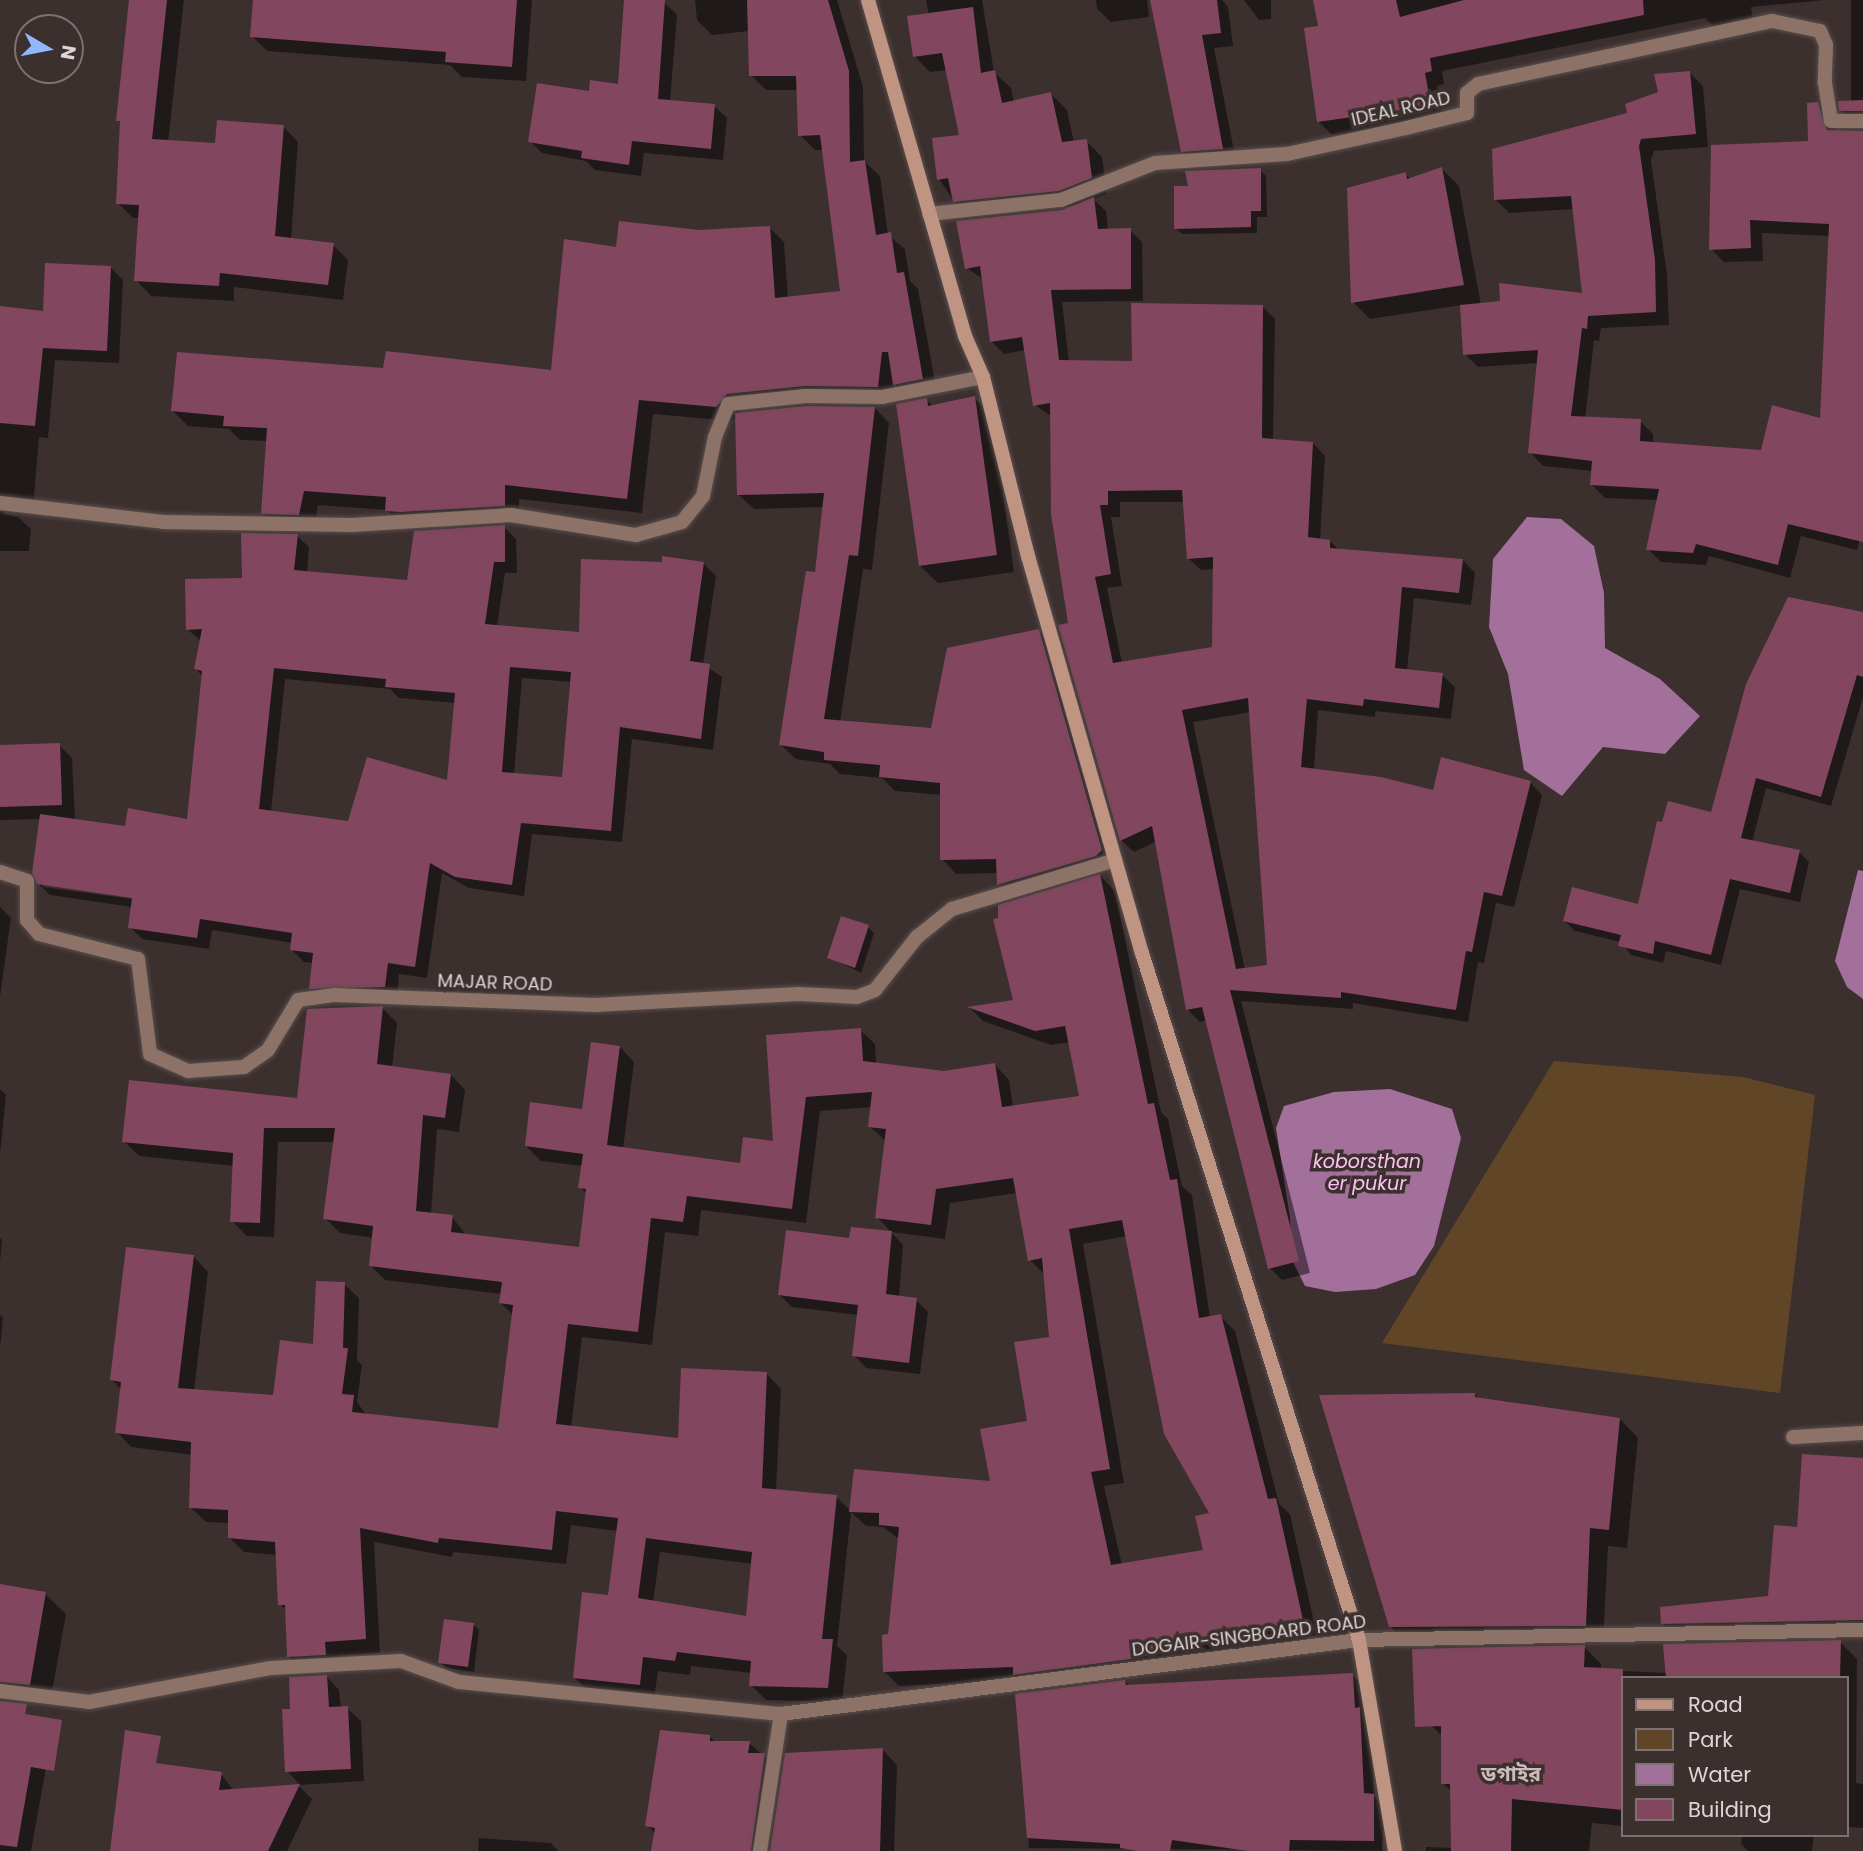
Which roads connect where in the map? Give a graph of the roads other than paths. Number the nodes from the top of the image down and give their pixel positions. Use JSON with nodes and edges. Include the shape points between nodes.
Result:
{"nodes":[{"id":1,"x":868,"y":0,"type":"edge"},
{"id":2,"x":1863,"y":121,"type":"edge"},
{"id":3,"x":929,"y":214,"type":"junction"},
{"id":4,"x":983,"y":377,"type":"junction"},
{"id":5,"x":0,"y":503,"type":"edge"},
{"id":6,"x":1115,"y":860,"type":"junction"},
{"id":7,"x":0,"y":872,"type":"edge"},
{"id":8,"x":1863,"y":1433,"type":"edge"},
{"id":9,"x":1793,"y":1437,"type":"dead end"},
{"id":10,"x":1863,"y":1630,"type":"edge"},
{"id":11,"x":1359,"y":1640,"type":"junction"},
{"id":12,"x":0,"y":1691,"type":"edge"},
{"id":13,"x":780,"y":1714,"type":"junction"},
{"id":14,"x":760,"y":1851,"type":"edge"},
{"id":15,"x":1395,"y":1851,"type":"edge"}],
"edges":[{"from":1,"to":3,"type":"street"},
{"from":2,"to":3,"type":"street","name":"IDEAL ROAD","via":[[1831,121],[1826,45],[1820,31],[1772,21],[1478,83],[1467,93],[1466,113],[1406,128],[1287,154],[1155,163],[1061,200]]},
{"from":3,"to":4,"type":"street","via":[[965,336]]},
{"from":4,"to":5,"type":"street","via":[[882,397],[728,404],[715,437],[703,496],[682,522],[636,535],[512,515],[352,525],[163,522]]},
{"from":4,"to":6,"type":"street","via":[[1028,556]]},
{"from":6,"to":7,"type":"street","name":"MAJAR ROAD","via":[[952,909],[917,937],[875,990],[857,997],[798,993],[594,1005],[335,995],[298,1000],[268,1050],[244,1066],[188,1071],[150,1054],[138,959],[39,933],[27,920],[27,881]]},
{"from":6,"to":11,"type":"street"},
{"from":8,"to":9,"type":"street"},
{"from":10,"to":11,"type":"street","name":"DOGAIR-SINGBOARD ROAD"},
{"from":11,"to":13,"type":"street","name":"DOGAIR-SINGBOARD ROAD"},
{"from":11,"to":15,"type":"street"},
{"from":12,"to":13,"type":"street","name":"DOGAIR-SINGBOARD ROAD","via":[[89,1702],[271,1668],[401,1661],[459,1682]]},
{"from":13,"to":14,"type":"street"}]}
